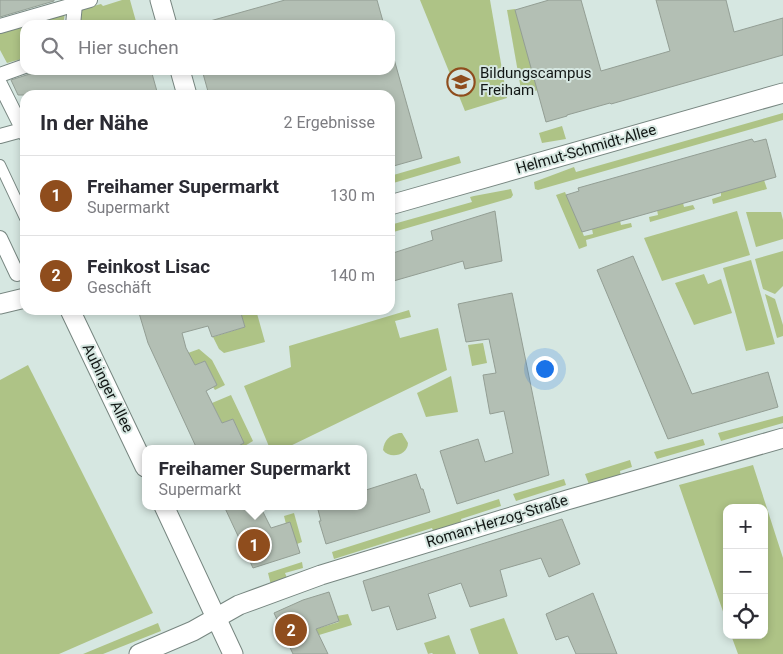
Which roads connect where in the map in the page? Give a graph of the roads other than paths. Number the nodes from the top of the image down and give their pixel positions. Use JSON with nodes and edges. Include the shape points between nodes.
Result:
{"nodes":[{"id":1,"x":90,"y":0,"type":"edge"},
{"id":2,"x":160,"y":0,"type":"edge"},
{"id":3,"x":75,"y":4,"type":"junction"},
{"id":4,"x":20,"y":20,"type":"edge"},
{"id":5,"x":20,"y":20,"type":"edge"},
{"id":6,"x":73,"y":20,"type":"edge"},
{"id":7,"x":166,"y":20,"type":"edge"},
{"id":8,"x":0,"y":26,"type":"edge"},
{"id":9,"x":20,"y":68,"type":"edge"},
{"id":10,"x":0,"y":75,"type":"edge"},
{"id":11,"x":181,"y":75,"type":"edge"},
{"id":12,"x":0,"y":84,"type":"edge"},
{"id":13,"x":186,"y":90,"type":"edge"},
{"id":14,"x":783,"y":93,"type":"edge"},
{"id":15,"x":20,"y":124,"type":"edge"},
{"id":16,"x":20,"y":133,"type":"edge"},
{"id":17,"x":0,"y":136,"type":"edge"},
{"id":18,"x":0,"y":165,"type":"edge"},
{"id":19,"x":395,"y":204,"type":"edge"},
{"id":20,"x":20,"y":207,"type":"edge"},
{"id":21,"x":0,"y":238,"type":"edge"},
{"id":22,"x":17,"y":274,"type":"dead end"},
{"id":23,"x":20,"y":299,"type":"edge"},
{"id":24,"x":0,"y":304,"type":"edge"},
{"id":25,"x":72,"y":315,"type":"edge"},
{"id":26,"x":783,"y":438,"type":"edge"},
{"id":27,"x":142,"y":461,"type":"edge"},
{"id":28,"x":166,"y":510,"type":"edge"},
{"id":29,"x":216,"y":618,"type":"junction"},
{"id":30,"x":139,"y":654,"type":"edge"},
{"id":31,"x":233,"y":654,"type":"edge"}],
"edges":[{"from":1,"to":3,"type":"street"},
{"from":2,"to":7,"type":"street"},
{"from":3,"to":4,"type":"street"},
{"from":3,"to":6,"type":"street"},
{"from":5,"to":8,"type":"street"},
{"from":9,"to":10,"type":"street"},
{"from":11,"to":13,"type":"street"},
{"from":12,"to":15,"type":"street"},
{"from":14,"to":19,"type":"street","name":"Helmut-Schmidt-Allee"},
{"from":16,"to":17,"type":"street"},
{"from":18,"to":20,"type":"lane"},
{"from":21,"to":22,"type":"street"},
{"from":23,"to":24,"type":"street"},
{"from":25,"to":27,"type":"street","name":"Aubinger Allee"},
{"from":26,"to":29,"type":"street","name":"Roman-Herzog-Straße","via":[[558,502],[321,575],[240,605]]},
{"from":28,"to":29,"type":"street"},
{"from":29,"to":30,"type":"street","name":"Roman-Herzog-Straße"},
{"from":29,"to":31,"type":"street"}]}
